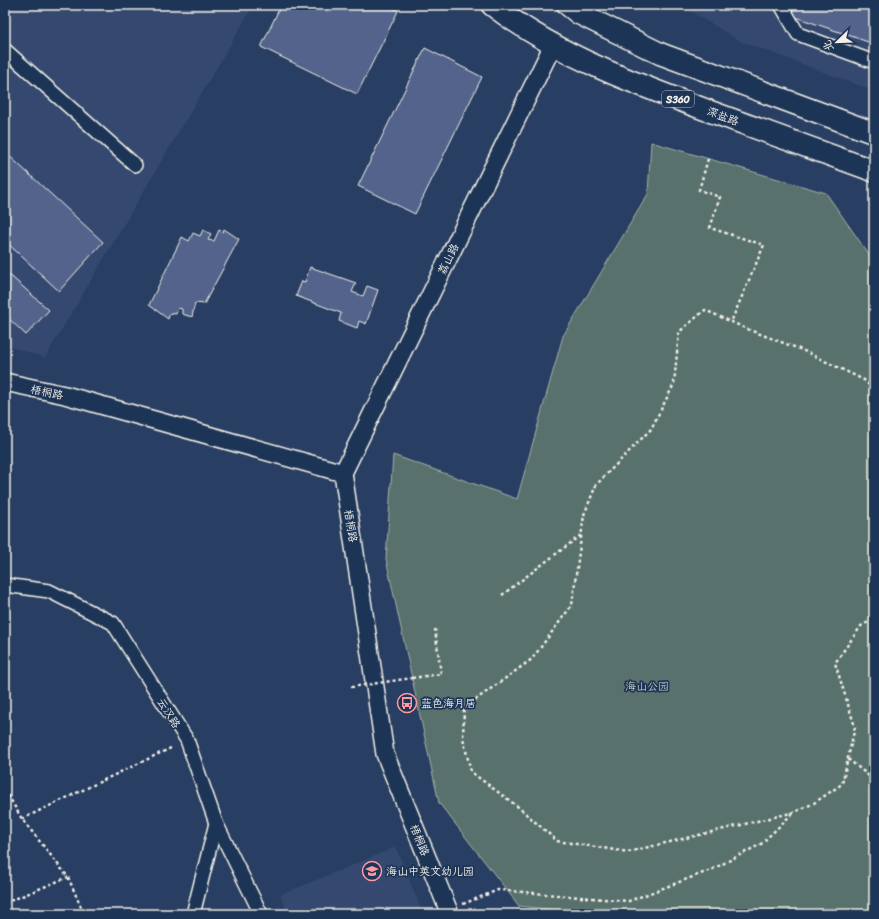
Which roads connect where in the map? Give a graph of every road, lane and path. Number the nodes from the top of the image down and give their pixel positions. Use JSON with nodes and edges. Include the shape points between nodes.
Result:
{"nodes":[{"id":1,"x":492,"y":5,"type":"edge"},
{"id":2,"x":568,"y":5,"type":"edge"},
{"id":3,"x":781,"y":5,"type":"edge"},
{"id":4,"x":553,"y":45,"type":"junction"},
{"id":5,"x":5,"y":50,"type":"edge"},
{"id":6,"x":874,"y":62,"type":"edge"},
{"id":7,"x":874,"y":133,"type":"edge"},
{"id":8,"x":708,"y":159,"type":"dead end"},
{"id":9,"x":135,"y":165,"type":"dead end"},
{"id":10,"x":874,"y":171,"type":"edge"},
{"id":11,"x":731,"y":322,"type":"junction"},
{"id":12,"x":5,"y":382,"type":"edge"},
{"id":13,"x":874,"y":389,"type":"edge"},
{"id":14,"x":343,"y":473,"type":"junction"},
{"id":15,"x":582,"y":534,"type":"junction"},
{"id":16,"x":5,"y":585,"type":"edge"},
{"id":17,"x":502,"y":595,"type":"dead end"},
{"id":18,"x":874,"y":619,"type":"edge"},
{"id":19,"x":435,"y":629,"type":"dead end"},
{"id":20,"x":351,"y":687,"type":"dead end"},
{"id":21,"x":187,"y":740,"type":"junction"},
{"id":22,"x":848,"y":759,"type":"junction"},
{"id":23,"x":874,"y":780,"type":"edge"},
{"id":24,"x":5,"y":790,"type":"edge"},
{"id":25,"x":795,"y":812,"type":"junction"},
{"id":26,"x":22,"y":819,"type":"junction"},
{"id":27,"x":216,"y":823,"type":"junction"},
{"id":28,"x":68,"y":878,"type":"junction"},
{"id":29,"x":5,"y":903,"type":"edge"},
{"id":30,"x":449,"y":912,"type":"edge"},
{"id":31,"x":84,"y":914,"type":"edge"},
{"id":32,"x":193,"y":914,"type":"edge"},
{"id":33,"x":261,"y":914,"type":"edge"}],
"edges":[{"from":1,"to":4,"type":"main road","name":"深盐路","number":"S360"},
{"from":2,"to":7,"type":"main road","via":[[578,13],[661,54]]},
{"from":3,"to":6,"type":"street","via":[[798,34]]},
{"from":4,"to":10,"type":"main road","name":"深盐路","number":"S360","via":[[590,65],[636,84]]},
{"from":4,"to":14,"type":"street","name":"荔山路"},
{"from":5,"to":9,"type":"street"},
{"from":8,"to":11,"type":"path","via":[[699,190],[720,197],[710,228],[764,245]]},
{"from":11,"to":13,"type":"path","via":[[802,350],[864,380]]},
{"from":11,"to":15,"type":"path","via":[[705,310],[679,332],[674,384],[652,429],[596,485],[584,515]]},
{"from":12,"to":14,"type":"street","name":"梧桐路"},
{"from":14,"to":30,"type":"street","name":"梧桐路","via":[[385,754]]},
{"from":15,"to":17,"type":"path"},
{"from":15,"to":25,"type":"path","via":[[572,605],[532,660],[464,708],[463,738],[471,772],[517,806],[557,841],[628,852]]},
{"from":16,"to":21,"type":"street","name":"云汉路","via":[[49,591],[114,623]]},
{"from":18,"to":22,"type":"path","via":[[861,626],[835,663],[855,727]]},
{"from":19,"to":20,"type":"path","bridge":true,"via":[[441,674]]},
{"from":21,"to":26,"type":"path"},
{"from":21,"to":27,"type":"street","name":"云汉路"},
{"from":22,"to":23,"type":"path"},
{"from":22,"to":25,"type":"path","via":[[842,784]]},
{"from":24,"to":26,"type":"path"},
{"from":25,"to":30,"type":"path","via":[[760,844],[711,870],[629,901],[498,890]]},
{"from":26,"to":28,"type":"path"},
{"from":27,"to":32,"type":"street"},
{"from":27,"to":33,"type":"street","name":"云汉路"},
{"from":28,"to":29,"type":"path"},
{"from":28,"to":31,"type":"path"}]}
